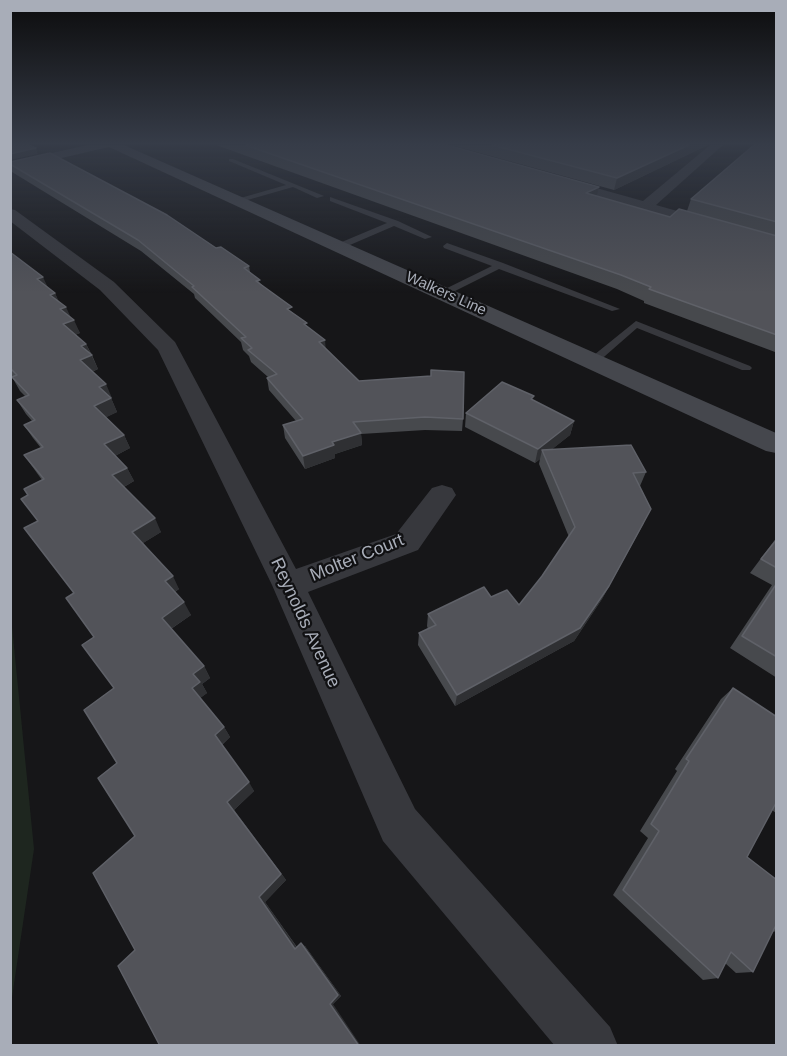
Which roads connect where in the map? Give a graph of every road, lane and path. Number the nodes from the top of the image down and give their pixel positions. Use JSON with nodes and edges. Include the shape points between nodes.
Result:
{"nodes":[{"id":1,"x":225,"y":194,"type":"edge"},
{"id":2,"x":262,"y":194,"type":"edge"},
{"id":3,"x":316,"y":194,"type":"edge"},
{"id":4,"x":605,"y":194,"type":"edge"},
{"id":5,"x":660,"y":194,"type":"edge"},
{"id":6,"x":320,"y":196,"type":"dead end"},
{"id":7,"x":333,"y":199,"type":"dead end"},
{"id":8,"x":240,"y":201,"type":"junction"},
{"id":9,"x":646,"y":206,"type":"junction"},
{"id":10,"x":10,"y":213,"type":"edge"},
{"id":11,"x":395,"y":223,"type":"junction"},
{"id":12,"x":428,"y":237,"type":"dead end"},
{"id":13,"x":777,"y":244,"type":"edge"},
{"id":14,"x":340,"y":246,"type":"junction"},
{"id":15,"x":447,"y":246,"type":"dead end"},
{"id":16,"x":500,"y":265,"type":"junction"},
{"id":17,"x":444,"y":293,"type":"junction"},
{"id":18,"x":615,"y":309,"type":"dead end"},
{"id":19,"x":593,"y":360,"type":"junction"},
{"id":20,"x":746,"y":368,"type":"dead end"},
{"id":21,"x":777,"y":444,"type":"edge"},
{"id":22,"x":442,"y":495,"type":"dead end"},
{"id":23,"x":288,"y":585,"type":"junction"},
{"id":24,"x":591,"y":1046,"type":"edge"}],
"edges":[{"from":1,"to":8,"type":"main road","name":"Walkers Line"},
{"from":2,"to":8,"type":"lane"},
{"from":3,"to":6,"type":"lane"},
{"from":4,"to":9,"type":"street"},
{"from":5,"to":9,"type":"street"},
{"from":7,"to":11,"type":"lane"},
{"from":8,"to":14,"type":"main road","name":"Walkers Line"},
{"from":9,"to":13,"type":"street"},
{"from":10,"to":23,"type":"street","name":"Reynolds Avenue","via":[[106,286],[166,347]]},
{"from":11,"to":12,"type":"lane"},
{"from":11,"to":14,"type":"lane"},
{"from":14,"to":17,"type":"main road","name":"Walkers Line"},
{"from":15,"to":16,"type":"lane"},
{"from":16,"to":17,"type":"lane"},
{"from":16,"to":18,"type":"lane"},
{"from":17,"to":19,"type":"main road","name":"Walkers Line"},
{"from":19,"to":20,"type":"lane","via":[[636,324]]},
{"from":19,"to":21,"type":"main road","name":"Walkers Line"},
{"from":22,"to":23,"type":"street","name":"Molter Court","via":[[407,542]]},
{"from":23,"to":24,"type":"street","name":"Reynolds Avenue","via":[[399,825]]}]}
